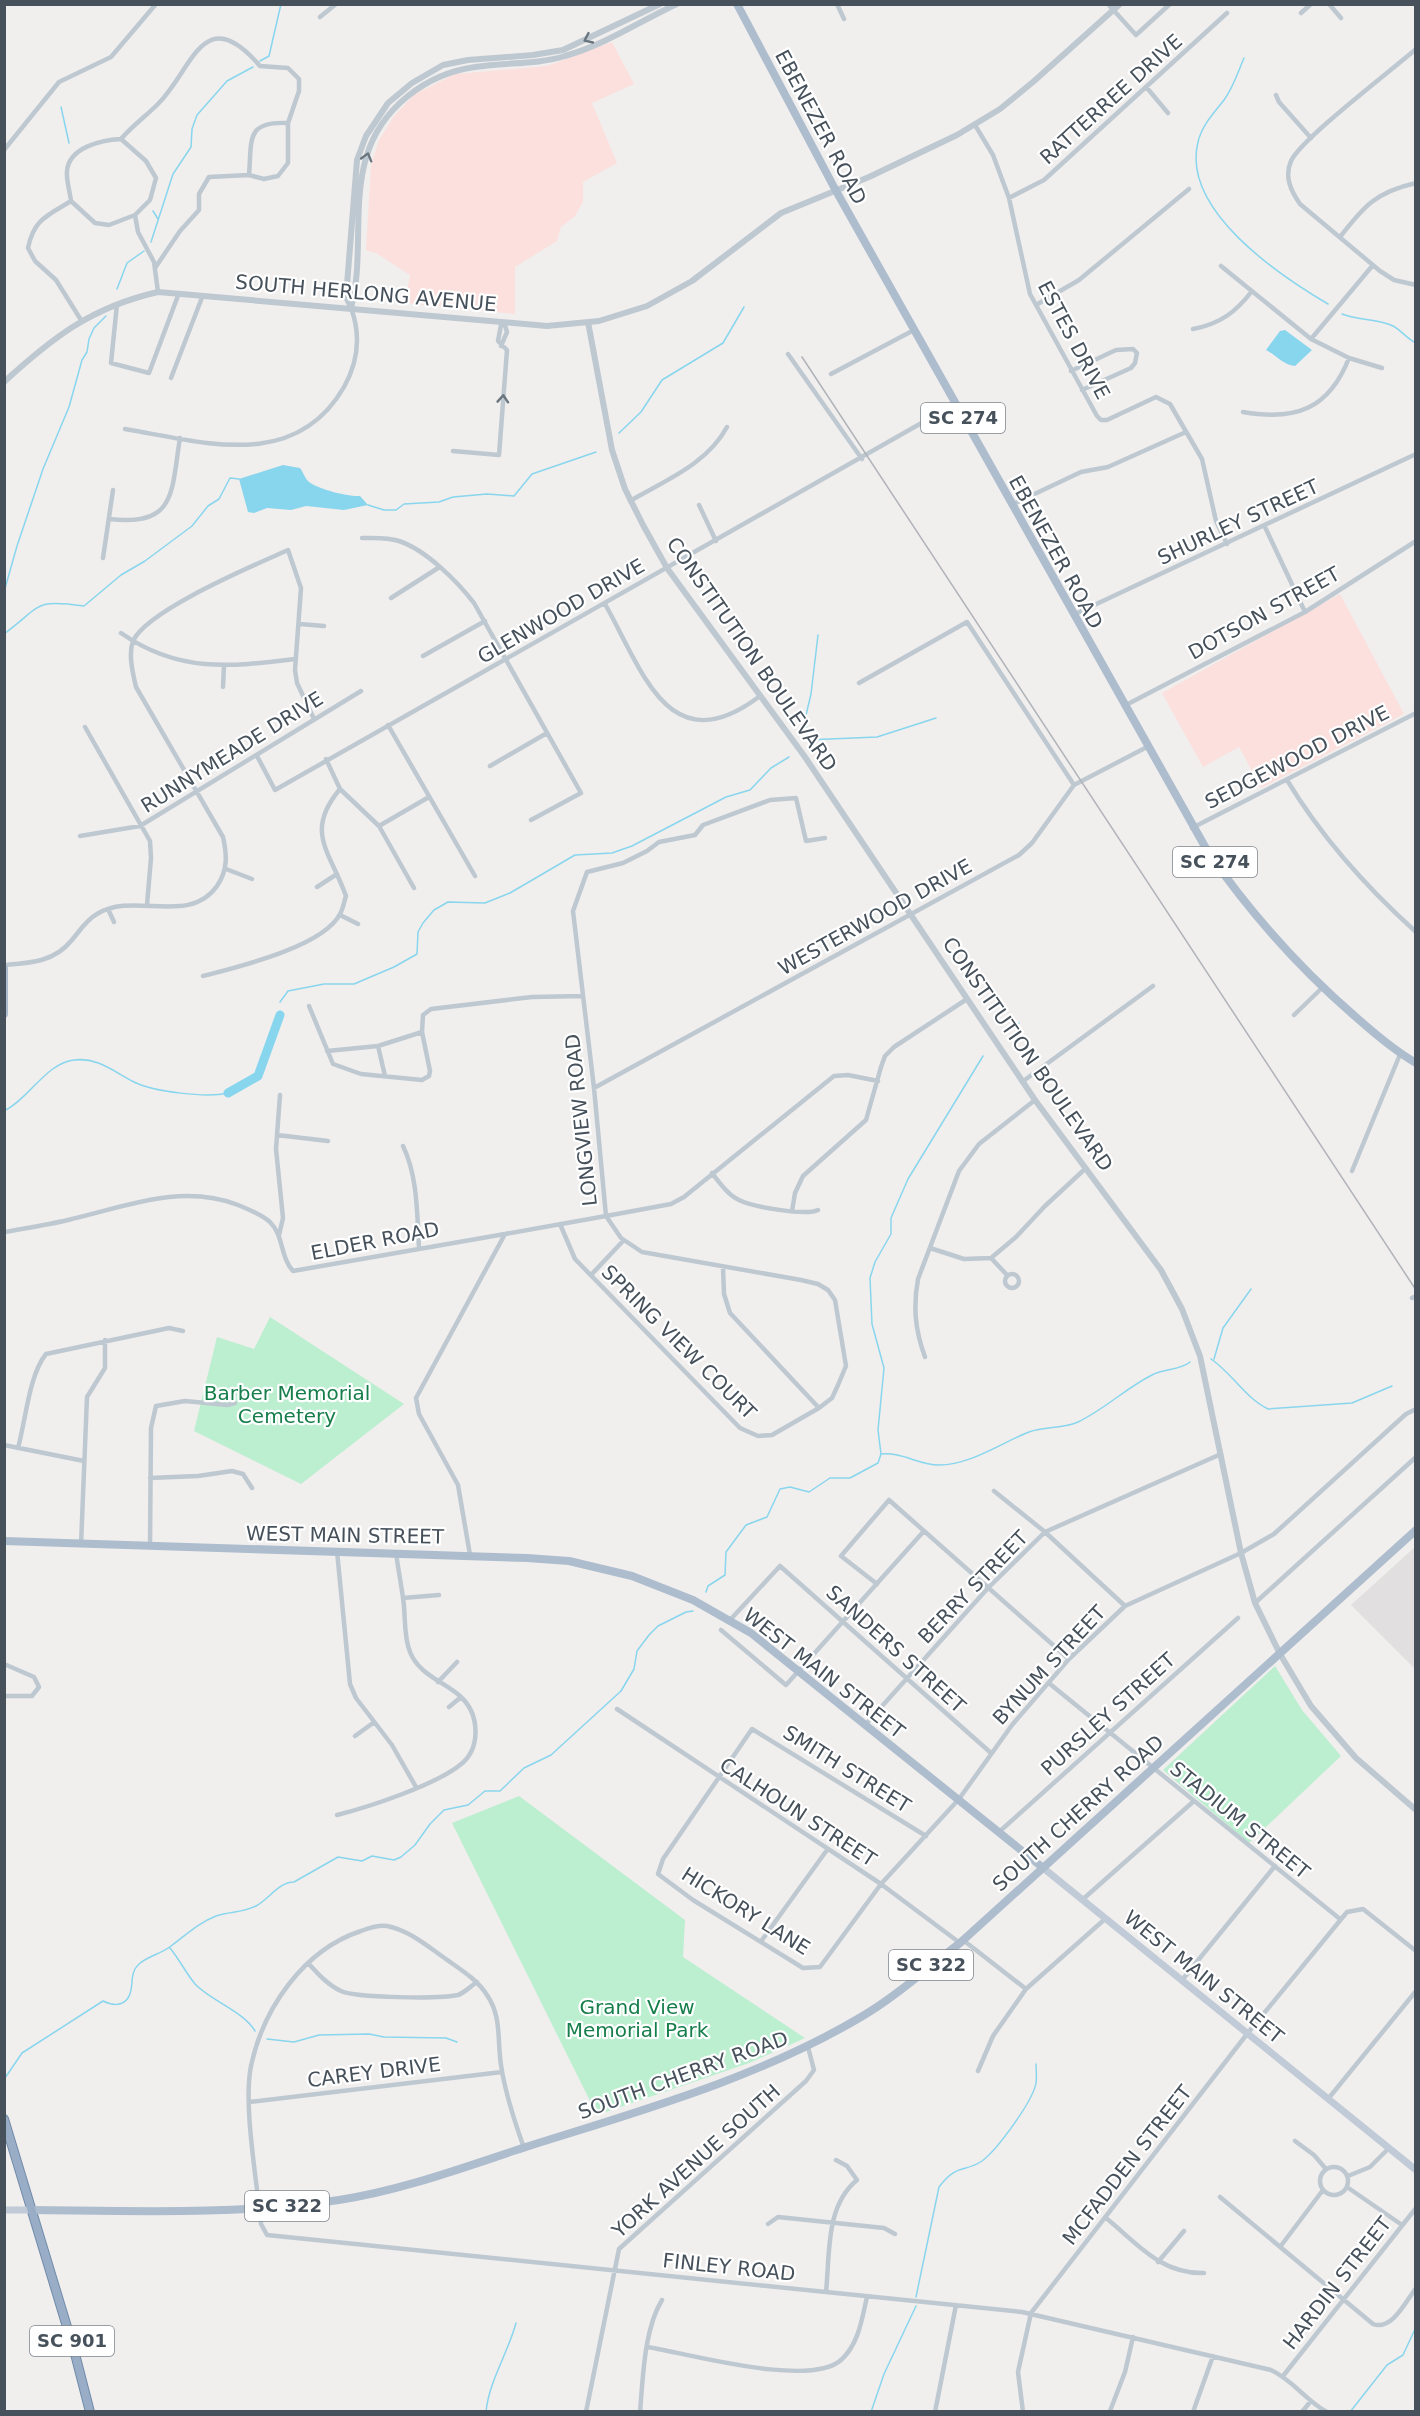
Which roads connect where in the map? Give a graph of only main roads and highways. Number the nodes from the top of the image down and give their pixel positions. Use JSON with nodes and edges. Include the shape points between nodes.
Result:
{"nodes":[{"id":1,"x":737,"y":4,"type":"edge"},
{"id":2,"x":4,"y":967,"type":"edge"},
{"id":3,"x":4,"y":1014,"type":"edge"},
{"id":4,"x":1416,"y":1063,"type":"edge"},
{"id":5,"x":1416,"y":1530,"type":"edge"},
{"id":6,"x":4,"y":1541,"type":"edge"},
{"id":7,"x":1042,"y":1868,"type":"junction"},
{"id":8,"x":4,"y":2119,"type":"edge"},
{"id":9,"x":1416,"y":2170,"type":"edge"},
{"id":10,"x":4,"y":2210,"type":"edge"},
{"id":11,"x":32,"y":2210,"type":"junction"},
{"id":12,"x":90,"y":2412,"type":"edge"}],
"edges":[{"from":1,"to":4,"type":"main road","name":"EBENEZER ROAD","number":"SC 274","via":[[835,189],[1192,828],[1242,899],[1280,944],[1323,987]]},
{"from":2,"to":3,"type":"main road"},
{"from":5,"to":7,"type":"main road","name":"SOUTH CHERRY ROAD"},
{"from":6,"to":7,"type":"main road","name":"WEST MAIN STREET","via":[[470,1555],[558,1560],[611,1570],[673,1591],[768,1645]]},
{"from":7,"to":9,"type":"main road","name":"WEST MAIN STREET"},
{"from":7,"to":11,"type":"main road","name":"SOUTH CHERRY ROAD","number":"SC 322","via":[[962,1942],[888,2000],[808,2047],[747,2074],[524,2148],[383,2191],[338,2200],[260,2209]]},
{"from":8,"to":11,"type":"highway","number":"SC 901"},
{"from":10,"to":11,"type":"main road","number":"SC 322"},
{"from":11,"to":12,"type":"highway","number":"SC 901"}]}
